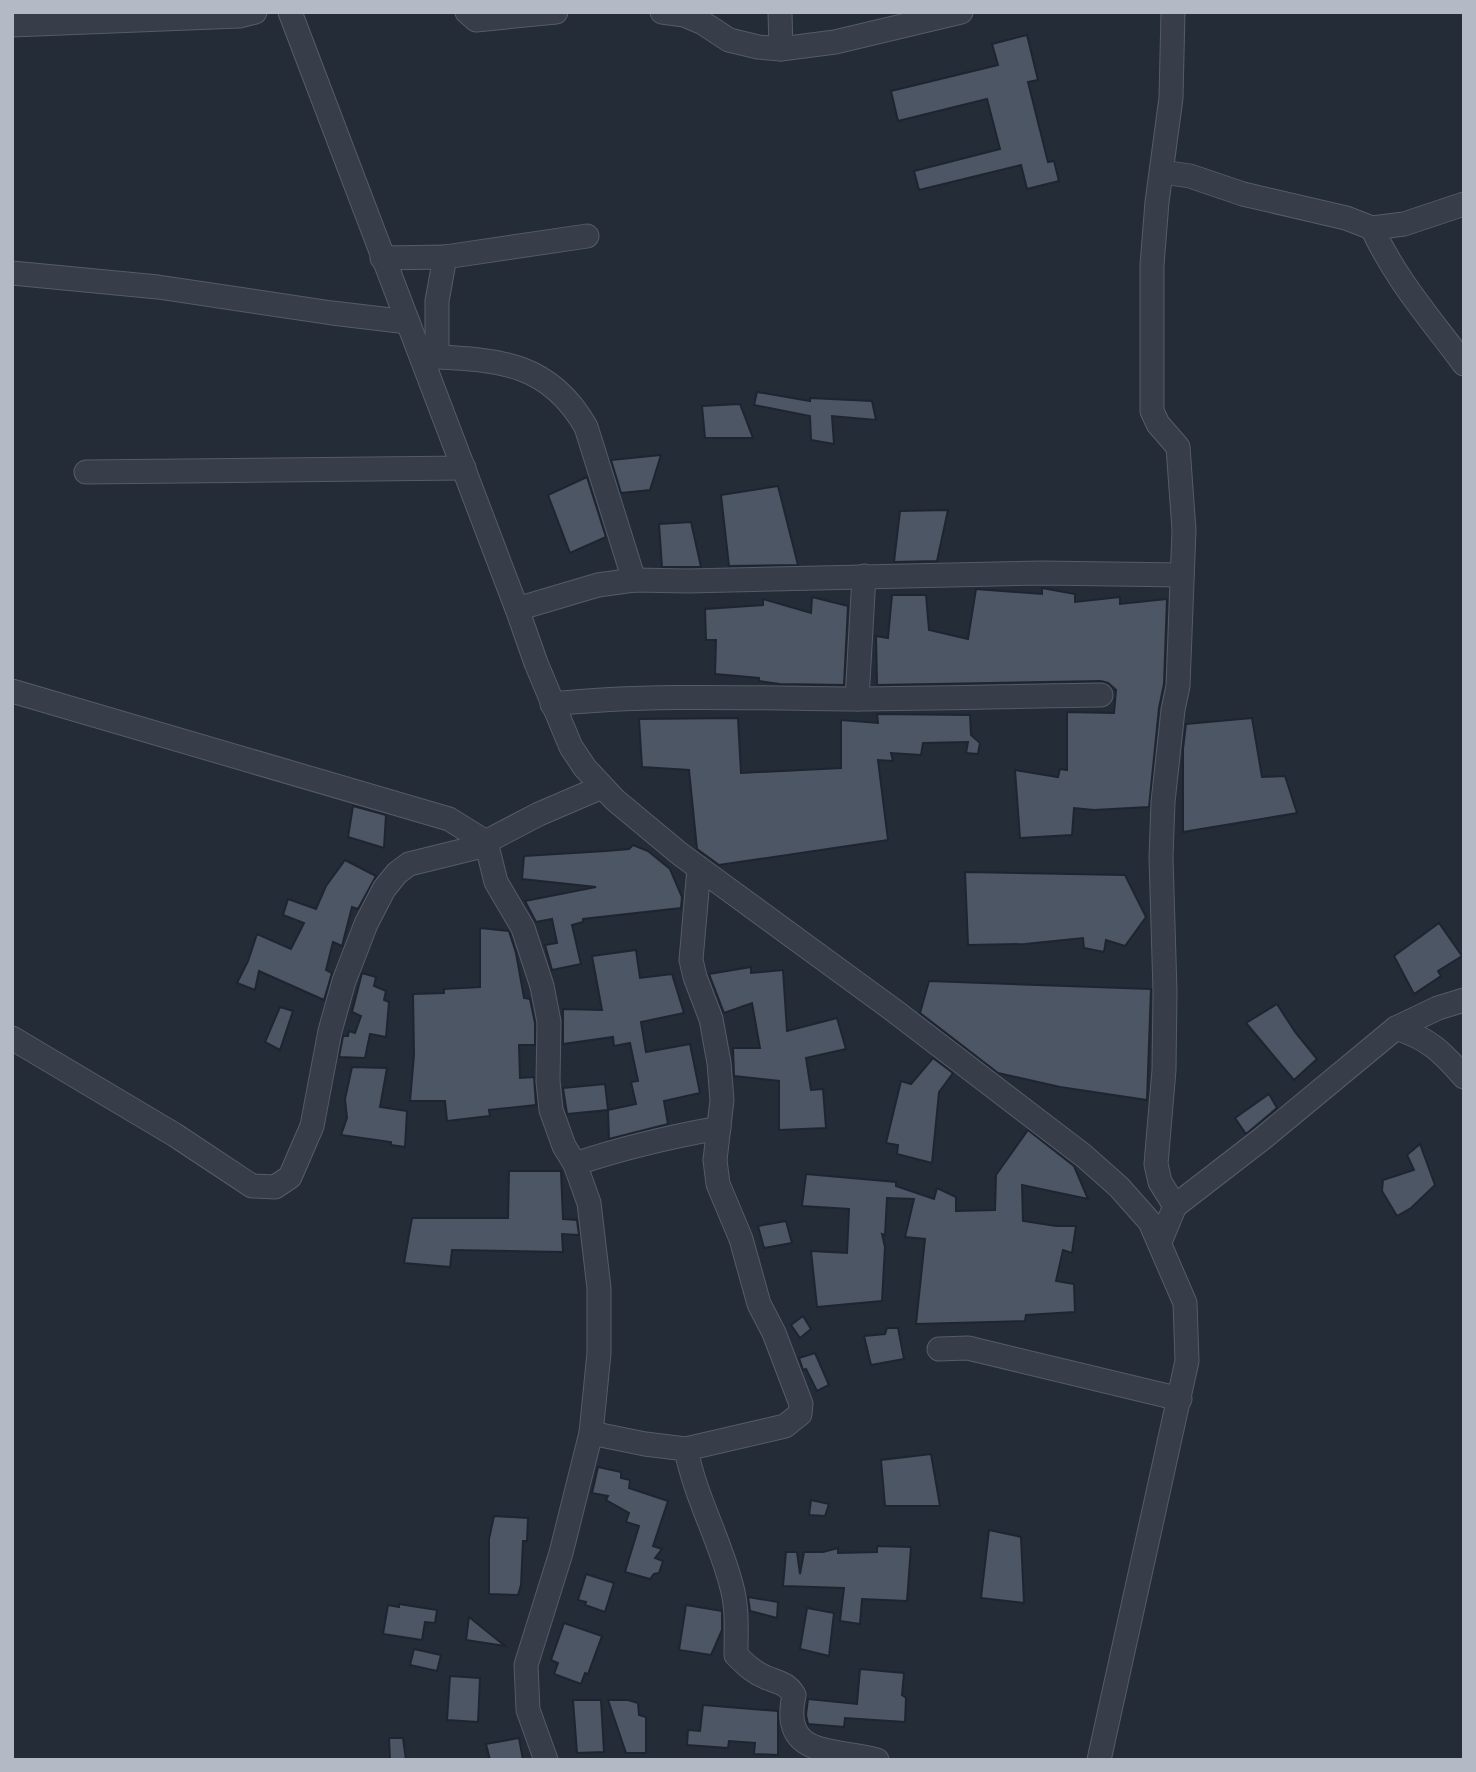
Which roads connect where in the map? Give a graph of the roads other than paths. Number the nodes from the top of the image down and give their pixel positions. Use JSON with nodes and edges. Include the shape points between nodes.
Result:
{"nodes":[{"id":1,"x":255,"y":12,"type":"edge"},
{"id":2,"x":289,"y":12,"type":"edge"},
{"id":3,"x":467,"y":12,"type":"edge"},
{"id":4,"x":556,"y":12,"type":"edge"},
{"id":5,"x":662,"y":12,"type":"edge"},
{"id":6,"x":780,"y":12,"type":"edge"},
{"id":7,"x":961,"y":12,"type":"edge"},
{"id":8,"x":1173,"y":12,"type":"edge"},
{"id":9,"x":12,"y":25,"type":"edge"},
{"id":10,"x":781,"y":49,"type":"junction"},
{"id":11,"x":1162,"y":172,"type":"junction"},
{"id":12,"x":1464,"y":204,"type":"edge"},
{"id":13,"x":1372,"y":228,"type":"junction"},
{"id":14,"x":587,"y":236,"type":"dead end"},
{"id":15,"x":445,"y":257,"type":"junction"},
{"id":16,"x":383,"y":258,"type":"junction"},
{"id":17,"x":12,"y":273,"type":"edge"},
{"id":18,"x":408,"y":321,"type":"junction"},
{"id":19,"x":429,"y":356,"type":"junction"},
{"id":20,"x":1464,"y":364,"type":"edge"},
{"id":21,"x":464,"y":468,"type":"junction"},
{"id":22,"x":86,"y":472,"type":"dead end"},
{"id":23,"x":1182,"y":575,"type":"junction"},
{"id":24,"x":864,"y":576,"type":"junction"},
{"id":25,"x":634,"y":580,"type":"junction"},
{"id":26,"x":517,"y":609,"type":"junction"},
{"id":27,"x":12,"y":691,"type":"edge"},
{"id":28,"x":1101,"y":695,"type":"dead end"},
{"id":29,"x":857,"y":699,"type":"junction"},
{"id":30,"x":552,"y":704,"type":"junction"},
{"id":31,"x":602,"y":787,"type":"junction"},
{"id":32,"x":485,"y":842,"type":"junction"},
{"id":33,"x":699,"y":869,"type":"junction"},
{"id":34,"x":1464,"y":1000,"type":"edge"},
{"id":35,"x":1396,"y":1028,"type":"junction"},
{"id":36,"x":12,"y":1038,"type":"edge"},
{"id":37,"x":1464,"y":1077,"type":"edge"},
{"id":38,"x":719,"y":1128,"type":"junction"},
{"id":39,"x":575,"y":1164,"type":"junction"},
{"id":40,"x":1175,"y":1206,"type":"junction"},
{"id":41,"x":1160,"y":1242,"type":"junction"},
{"id":42,"x":939,"y":1349,"type":"dead end"},
{"id":43,"x":1180,"y":1399,"type":"junction"},
{"id":44,"x":591,"y":1433,"type":"junction"},
{"id":45,"x":687,"y":1449,"type":"junction"},
{"id":46,"x":546,"y":1760,"type":"edge"},
{"id":47,"x":877,"y":1760,"type":"edge"},
{"id":48,"x":1099,"y":1760,"type":"edge"}],
"edges":[{"from":1,"to":9,"type":"street"},
{"from":2,"to":16,"type":"street"},
{"from":3,"to":4,"type":"street","via":[[476,19]]},
{"from":5,"to":10,"type":"street","via":[[684,15],[729,40]]},
{"from":6,"to":10,"type":"street"},
{"from":7,"to":10,"type":"street","via":[[835,42]]},
{"from":8,"to":11,"type":"street","via":[[1171,99]]},
{"from":11,"to":13,"type":"street"},
{"from":11,"to":23,"type":"street","via":[[1152,265],[1152,411],[1178,447]]},
{"from":12,"to":13,"type":"street","via":[[1404,224]]},
{"from":13,"to":20,"type":"street","via":[[1403,285]]},
{"from":14,"to":15,"type":"street"},
{"from":15,"to":16,"type":"street"},
{"from":15,"to":19,"type":"street"},
{"from":16,"to":18,"type":"street"},
{"from":17,"to":18,"type":"street","via":[[158,287]]},
{"from":18,"to":19,"type":"street"},
{"from":19,"to":21,"type":"street"},
{"from":19,"to":25,"type":"street","via":[[514,365],[550,383],[575,407],[586,428]]},
{"from":21,"to":22,"type":"street"},
{"from":21,"to":26,"type":"street"},
{"from":23,"to":24,"type":"street"},
{"from":23,"to":40,"type":"street","via":[[1178,686],[1160,857],[1166,992],[1156,1164],[1160,1182]]},
{"from":24,"to":25,"type":"street"},
{"from":24,"to":29,"type":"street"},
{"from":25,"to":26,"type":"street","via":[[598,584]]},
{"from":26,"to":30,"type":"street"},
{"from":27,"to":32,"type":"street","via":[[449,819]]},
{"from":28,"to":29,"type":"street"},
{"from":29,"to":30,"type":"street","via":[[661,698]]},
{"from":30,"to":31,"type":"street","via":[[571,747]]},
{"from":31,"to":32,"type":"street"},
{"from":31,"to":33,"type":"street"},
{"from":32,"to":36,"type":"street","via":[[409,864],[384,889],[344,981],[312,1126],[290,1177],[275,1187],[252,1186]]},
{"from":32,"to":39,"type":"street","via":[[496,882],[523,928],[542,986],[549,1022],[551,1110]]},
{"from":33,"to":38,"type":"street","via":[[691,960],[711,1019],[719,1063]]},
{"from":33,"to":41,"type":"street","via":[[1084,1156],[1150,1222]]},
{"from":34,"to":35,"type":"street"},
{"from":35,"to":37,"type":"street","via":[[1433,1044]]},
{"from":35,"to":40,"type":"street"},
{"from":38,"to":39,"type":"street","via":[[618,1149]]},
{"from":38,"to":45,"type":"street","via":[[718,1184],[741,1239],[759,1304],[801,1404],[800,1414],[785,1426]]},
{"from":39,"to":44,"type":"street","via":[[589,1203],[599,1288],[599,1353]]},
{"from":40,"to":41,"type":"street"},
{"from":41,"to":43,"type":"street","via":[[1185,1303],[1187,1361]]},
{"from":42,"to":43,"type":"street","via":[[993,1353]]},
{"from":43,"to":48,"type":"street"},
{"from":44,"to":45,"type":"street"},
{"from":44,"to":46,"type":"street","via":[[526,1665],[528,1710]]},
{"from":45,"to":47,"type":"street","via":[[732,1587],[736,1655],[752,1670],[790,1688],[794,1695],[792,1726],[799,1738],[820,1749]]}]}
